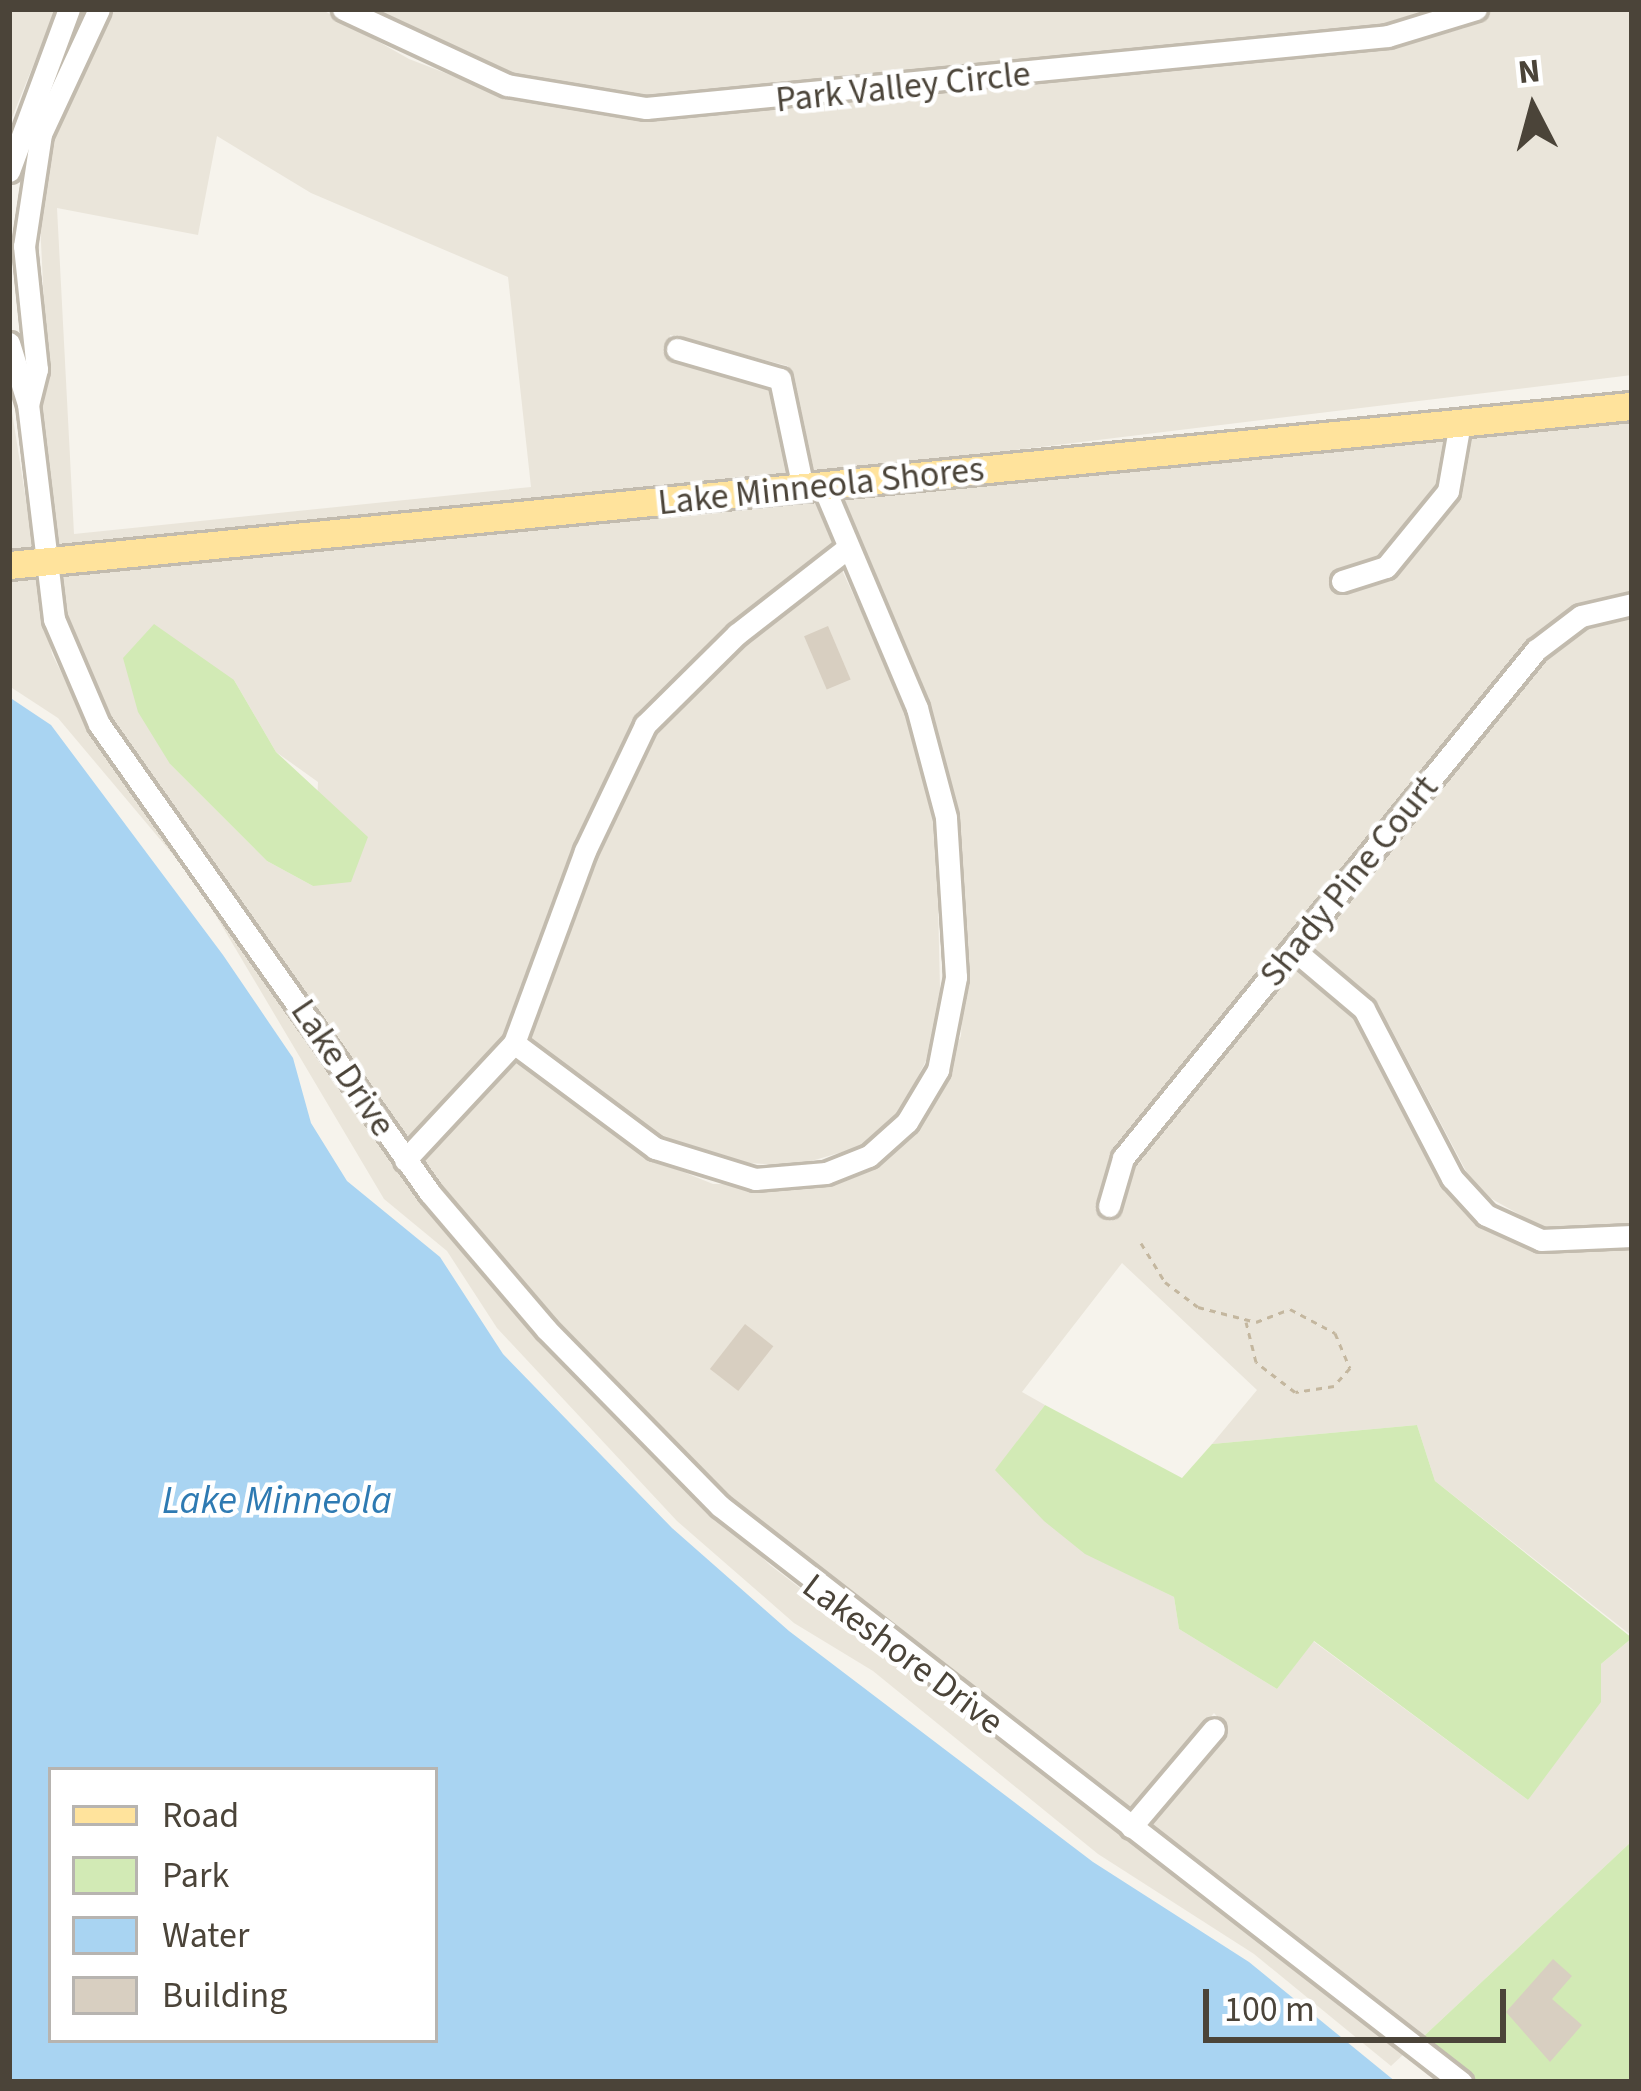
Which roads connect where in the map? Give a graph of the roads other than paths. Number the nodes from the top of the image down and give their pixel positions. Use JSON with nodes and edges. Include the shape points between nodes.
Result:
{"nodes":[{"id":1,"x":69,"y":9,"type":"edge"},
{"id":2,"x":99,"y":9,"type":"edge"},
{"id":3,"x":343,"y":9,"type":"edge"},
{"id":4,"x":1476,"y":9,"type":"edge"},
{"id":5,"x":53,"y":38,"type":"junction"},
{"id":6,"x":76,"y":49,"type":"junction"},
{"id":7,"x":20,"y":159,"type":"edge"},
{"id":8,"x":9,"y":343,"type":"edge"},
{"id":9,"x":677,"y":349,"type":"dead end"},
{"id":10,"x":28,"y":404,"type":"junction"},
{"id":11,"x":1632,"y":406,"type":"edge"},
{"id":12,"x":1460,"y":423,"type":"junction"},
{"id":13,"x":813,"y":487,"type":"junction"},
{"id":14,"x":845,"y":550,"type":"junction"},
{"id":15,"x":45,"y":562,"type":"junction"},
{"id":16,"x":9,"y":565,"type":"edge"},
{"id":17,"x":1342,"y":580,"type":"dead end"},
{"id":18,"x":1632,"y":604,"type":"edge"},
{"id":19,"x":1293,"y":949,"type":"junction"},
{"id":20,"x":514,"y":1043,"type":"junction"},
{"id":21,"x":405,"y":1160,"type":"junction"},
{"id":22,"x":1109,"y":1206,"type":"dead end"},
{"id":23,"x":1632,"y":1236,"type":"edge"},
{"id":24,"x":1214,"y":1729,"type":"dead end"},
{"id":25,"x":1131,"y":1826,"type":"junction"},
{"id":26,"x":1461,"y":2082,"type":"edge"}],
"edges":[{"from":1,"to":5,"type":"street"},
{"from":2,"to":6,"type":"street"},
{"from":3,"to":4,"type":"street","name":"Park Valley Circle","via":[[507,85],[646,108],[1388,36]]},
{"from":5,"to":6,"type":"street"},
{"from":5,"to":7,"type":"street"},
{"from":6,"to":7,"type":"street"},
{"from":7,"to":10,"type":"street","via":[[37,369]]},
{"from":8,"to":10,"type":"street"},
{"from":9,"to":13,"type":"street","via":[[780,379]]},
{"from":10,"to":15,"type":"street","name":"Lake Drive"},
{"from":11,"to":12,"type":"main road","name":"Lake Minneola Shores"},
{"from":12,"to":13,"type":"main road","name":"Lake Minneola Shores"},
{"from":12,"to":17,"type":"street","via":[[1448,490],[1386,567]]},
{"from":13,"to":14,"type":"street"},
{"from":13,"to":15,"type":"main road","name":"Lake Minneola Shores"},
{"from":14,"to":20,"type":"street","name":"Lake Drive","via":[[736,634],[645,725],[585,851]]},
{"from":14,"to":20,"type":"street","via":[[917,708],[946,817],[951,1034],[907,1122],[869,1156],[826,1173],[715,1173],[655,1148]]},
{"from":15,"to":16,"type":"main road","name":"Lake Minneola Shores"},
{"from":15,"to":21,"type":"street","name":"Lake Drive","via":[[61,650],[98,724]]},
{"from":18,"to":19,"type":"street","name":"Shady Pine Court","via":[[1581,616],[1542,644]]},
{"from":19,"to":22,"type":"street","name":"Shady Pine Court","via":[[1123,1158]]},
{"from":19,"to":23,"type":"street","via":[[1364,1009],[1452,1178],[1486,1215],[1541,1240]]},
{"from":20,"to":21,"type":"street","name":"Lake Drive"},
{"from":21,"to":25,"type":"street","name":"Lakeshore Drive","via":[[532,1314],[720,1506]]},
{"from":24,"to":25,"type":"street"},
{"from":25,"to":26,"type":"street","name":"Lakeshore Drive"}]}
